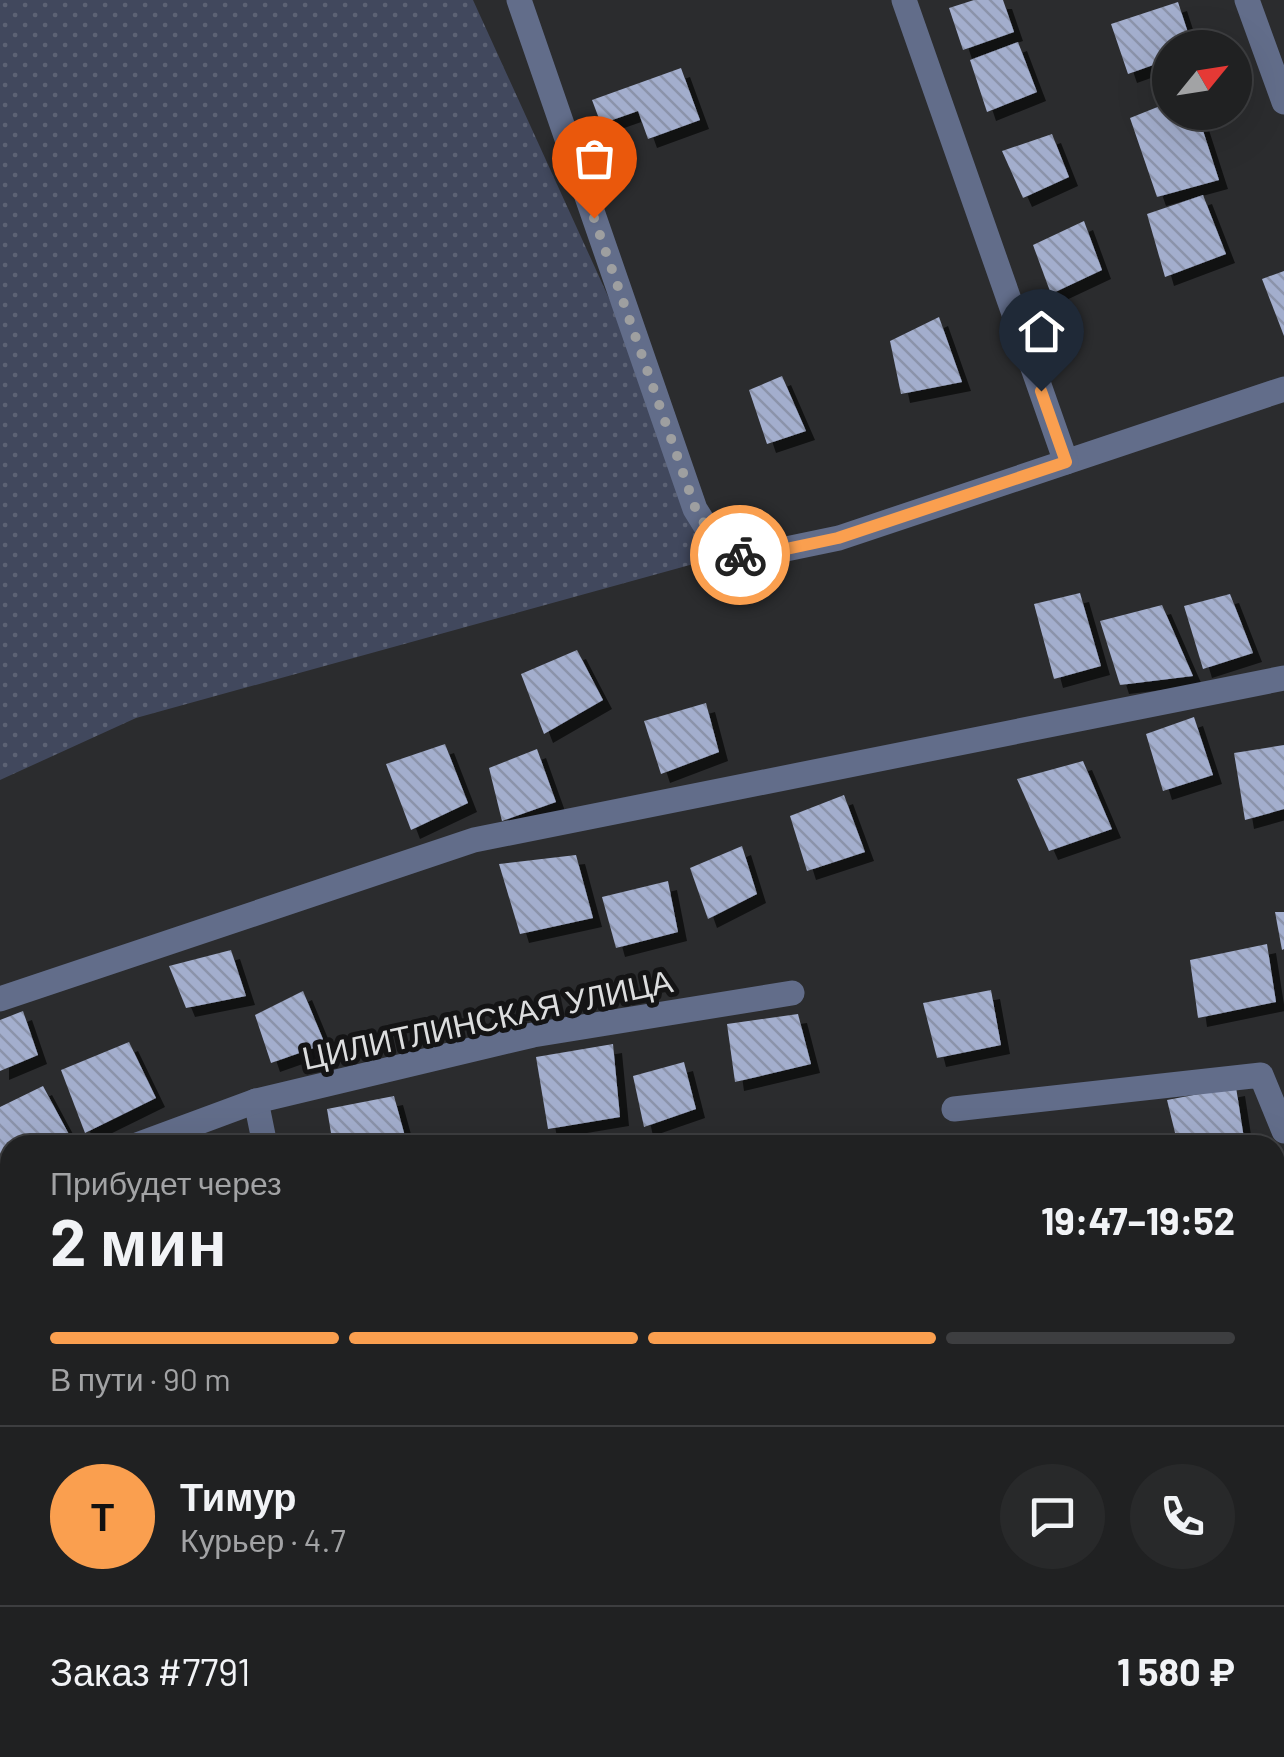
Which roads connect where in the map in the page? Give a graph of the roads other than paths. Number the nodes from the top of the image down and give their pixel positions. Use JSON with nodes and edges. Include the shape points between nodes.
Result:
{"nodes":[{"id":1,"x":519,"y":0,"type":"edge"},
{"id":2,"x":904,"y":0,"type":"edge"},
{"id":3,"x":1247,"y":0,"type":"edge"},
{"id":4,"x":1284,"y":102,"type":"edge"},
{"id":5,"x":1284,"y":389,"type":"edge"},
{"id":6,"x":1066,"y":462,"type":"junction"},
{"id":7,"x":1284,"y":678,"type":"edge"},
{"id":8,"x":792,"y":993,"type":"dead end"},
{"id":9,"x":0,"y":999,"type":"edge"},
{"id":10,"x":256,"y":1100,"type":"junction"},
{"id":11,"x":954,"y":1110,"type":"dead end"},
{"id":12,"x":1284,"y":1131,"type":"edge"},
{"id":13,"x":163,"y":1135,"type":"edge"},
{"id":14,"x":263,"y":1135,"type":"edge"}],
"edges":[{"from":1,"to":6,"type":"street","via":[[696,510],[721,551],[748,557],[838,538]]},
{"from":2,"to":6,"type":"street"},
{"from":3,"to":4,"type":"street"},
{"from":5,"to":6,"type":"street"},
{"from":7,"to":9,"type":"street","via":[[474,840]]},
{"from":8,"to":10,"type":"street","name":"ЦИЛИТЛИНСКАЯ УЛИЦА","via":[[534,1035]]},
{"from":10,"to":13,"type":"street","name":"ЦИЛИТЛИНСКАЯ УЛИЦА"},
{"from":10,"to":14,"type":"street"},
{"from":11,"to":12,"type":"street","via":[[1261,1074]]}]}
